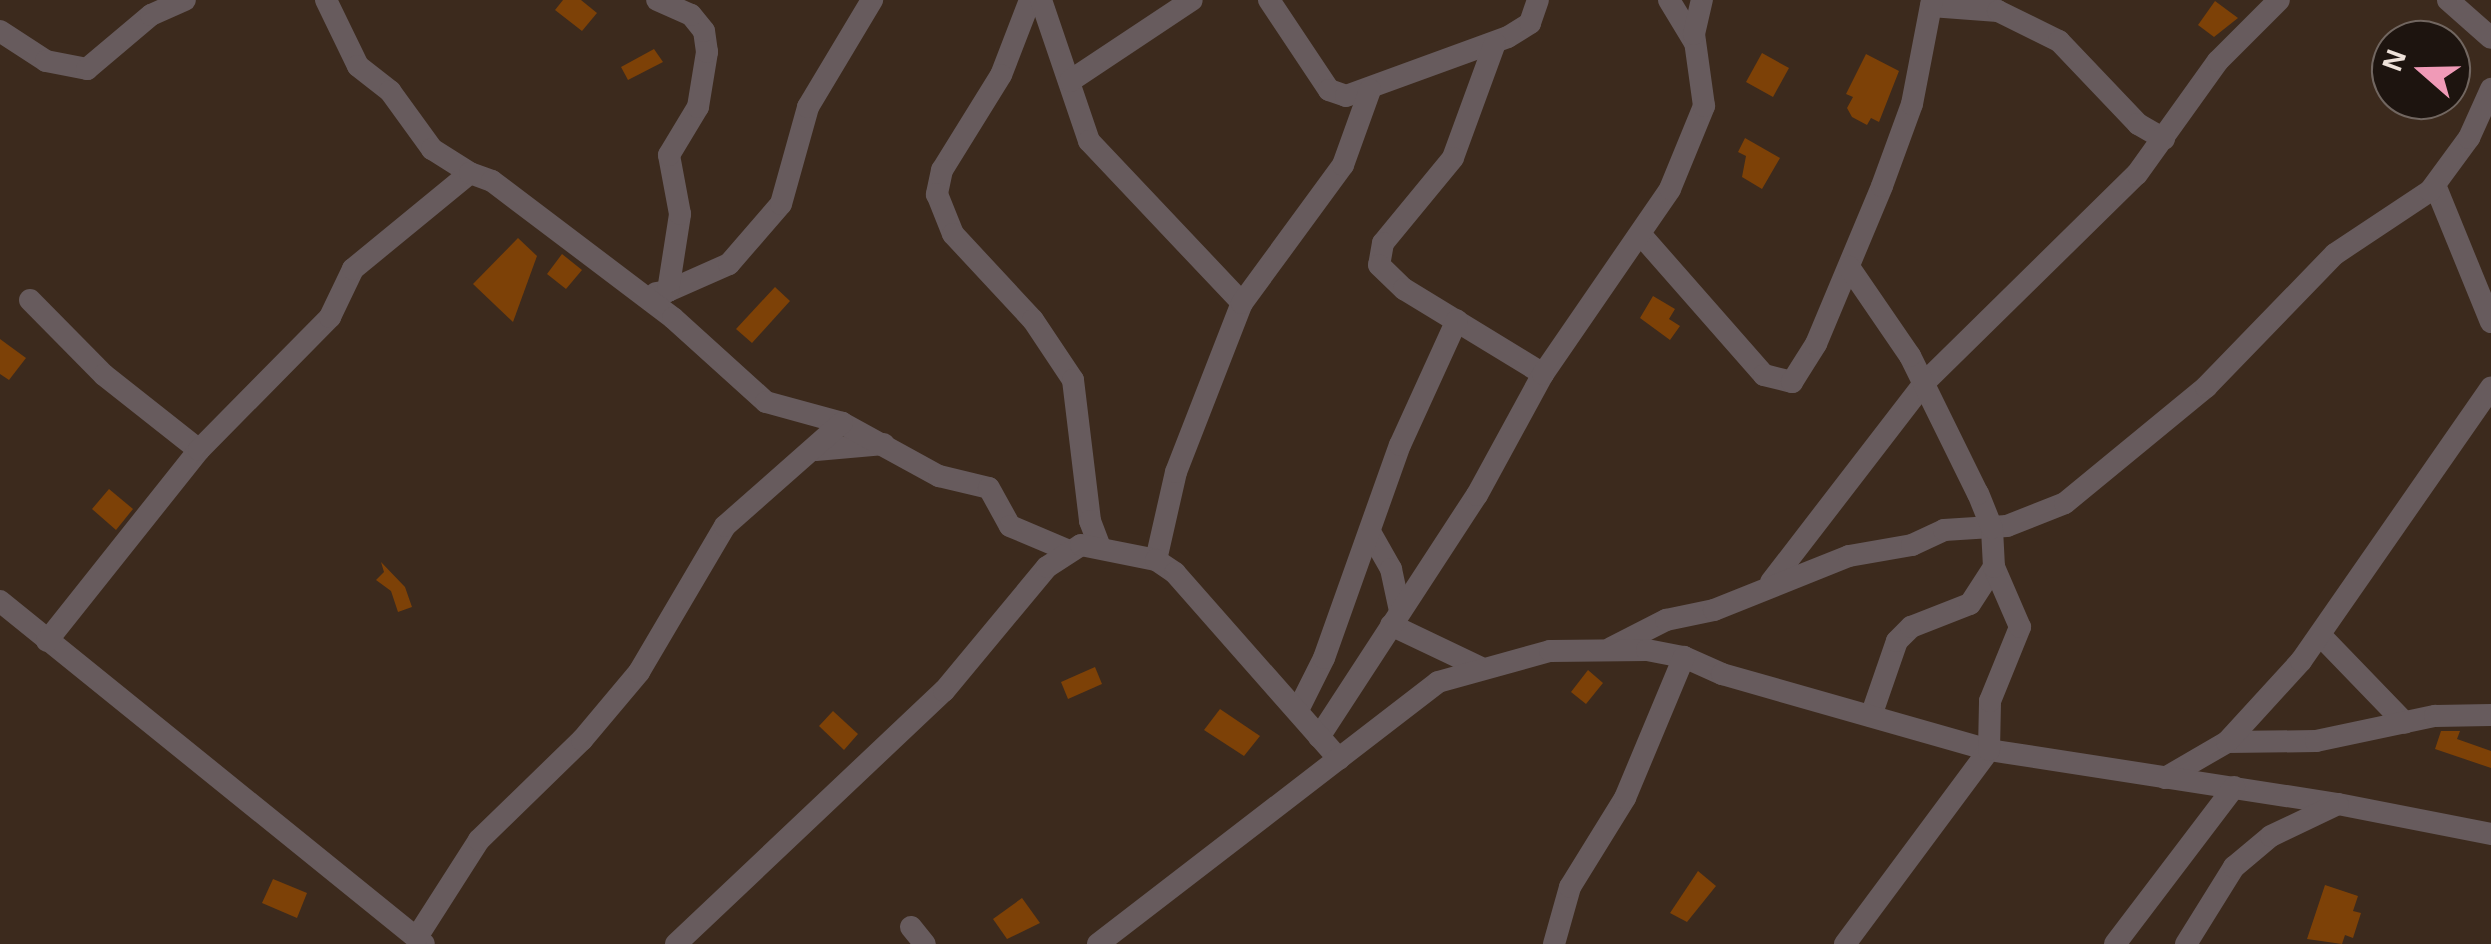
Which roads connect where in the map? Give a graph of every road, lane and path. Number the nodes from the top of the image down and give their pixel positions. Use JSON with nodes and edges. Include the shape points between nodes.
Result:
{"nodes":[{"id":1,"x":185,"y":0,"type":"edge"},
{"id":2,"x":326,"y":0,"type":"edge"},
{"id":3,"x":657,"y":0,"type":"edge"},
{"id":4,"x":872,"y":0,"type":"edge"},
{"id":5,"x":1030,"y":0,"type":"edge"},
{"id":6,"x":1041,"y":0,"type":"edge"},
{"id":7,"x":1192,"y":0,"type":"edge"},
{"id":8,"x":1269,"y":0,"type":"edge"},
{"id":9,"x":1538,"y":0,"type":"edge"},
{"id":10,"x":1669,"y":0,"type":"edge"},
{"id":11,"x":1702,"y":0,"type":"edge"},
{"id":12,"x":2279,"y":0,"type":"edge"},
{"id":13,"x":2448,"y":0,"type":"edge"},
{"id":14,"x":1931,"y":3,"type":"edge"},
{"id":15,"x":0,"y":31,"type":"edge"},
{"id":16,"x":2491,"y":38,"type":"edge"},
{"id":17,"x":1495,"y":43,"type":"junction"},
{"id":18,"x":1696,"y":43,"type":"junction"},
{"id":19,"x":1070,"y":81,"type":"junction"},
{"id":20,"x":1370,"y":90,"type":"junction"},
{"id":21,"x":2491,"y":90,"type":"edge"},
{"id":22,"x":2164,"y":140,"type":"junction"},
{"id":23,"x":470,"y":173,"type":"junction"},
{"id":24,"x":2435,"y":185,"type":"junction"},
{"id":25,"x":1641,"y":235,"type":"junction"},
{"id":26,"x":1849,"y":267,"type":"junction"},
{"id":27,"x":668,"y":291,"type":"junction"},
{"id":28,"x":645,"y":297,"type":"junction"},
{"id":29,"x":30,"y":300,"type":"dead end"},
{"id":30,"x":1242,"y":303,"type":"junction"},
{"id":31,"x":2491,"y":318,"type":"edge"},
{"id":32,"x":1457,"y":320,"type":"junction"},
{"id":33,"x":1543,"y":374,"type":"junction"},
{"id":34,"x":1924,"y":383,"type":"junction"},
{"id":35,"x":2491,"y":389,"type":"edge"},
{"id":36,"x":842,"y":423,"type":"junction"},
{"id":37,"x":884,"y":444,"type":"junction"},
{"id":38,"x":199,"y":450,"type":"junction"},
{"id":39,"x":816,"y":450,"type":"junction"},
{"id":40,"x":1992,"y":528,"type":"junction"},
{"id":41,"x":1370,"y":532,"type":"junction"},
{"id":42,"x":1099,"y":544,"type":"junction"},
{"id":43,"x":1067,"y":550,"type":"junction"},
{"id":44,"x":1156,"y":560,"type":"junction"},
{"id":45,"x":1994,"y":567,"type":"junction"},
{"id":46,"x":1771,"y":582,"type":"junction"},
{"id":47,"x":0,"y":600,"type":"edge"},
{"id":48,"x":1396,"y":618,"type":"junction"},
{"id":49,"x":2320,"y":634,"type":"junction"},
{"id":50,"x":47,"y":641,"type":"junction"},
{"id":51,"x":1608,"y":649,"type":"junction"},
{"id":52,"x":1684,"y":658,"type":"junction"},
{"id":53,"x":1478,"y":667,"type":"junction"},
{"id":54,"x":1298,"y":710,"type":"junction"},
{"id":55,"x":2491,"y":715,"type":"edge"},
{"id":56,"x":1871,"y":716,"type":"junction"},
{"id":57,"x":2405,"y":723,"type":"junction"},
{"id":58,"x":1319,"y":737,"type":"junction"},
{"id":59,"x":2227,"y":742,"type":"junction"},
{"id":60,"x":1989,"y":750,"type":"junction"},
{"id":61,"x":1338,"y":759,"type":"junction"},
{"id":62,"x":2164,"y":778,"type":"junction"},
{"id":63,"x":2234,"y":786,"type":"junction"},
{"id":64,"x":2338,"y":804,"type":"junction"},
{"id":65,"x":2491,"y":834,"type":"edge"},
{"id":66,"x":420,"y":940,"type":"edge"},
{"id":67,"x":676,"y":944,"type":"edge"},
{"id":68,"x":1098,"y":944,"type":"edge"},
{"id":69,"x":1554,"y":944,"type":"edge"},
{"id":70,"x":1846,"y":944,"type":"edge"},
{"id":71,"x":2115,"y":944,"type":"edge"},
{"id":72,"x":2186,"y":944,"type":"edge"}],
"edges":[{"from":1,"to":15,"type":"street","via":[[151,15],[88,69],[46,61]]},
{"from":2,"to":23,"type":"street","via":[[358,66],[390,91],[432,149]]},
{"from":3,"to":27,"type":"street","via":[[691,15],[704,31],[707,52],[698,107],[669,155],[680,214]]},
{"from":4,"to":27,"type":"street","via":[[808,108],[781,204],[729,264]]},
{"from":5,"to":42,"type":"street","via":[[1001,75],[942,170],[936,194],[953,234],[1033,320],[1074,380],[1090,521]]},
{"from":6,"to":19,"type":"street"},
{"from":7,"to":19,"type":"street"},
{"from":8,"to":20,"type":"street","via":[[1329,90],[1346,96]]},
{"from":9,"to":17,"type":"street","via":[[1530,23]]},
{"from":10,"to":18,"type":"street"},
{"from":11,"to":18,"type":"street"},
{"from":12,"to":22,"type":"street","via":[[2240,35]]},
{"from":13,"to":16,"type":"street"},
{"from":14,"to":22,"type":"street","via":[[1998,11],[2060,41],[2138,124]]},
{"from":14,"to":26,"type":"street","via":[[1912,104]]},
{"from":17,"to":20,"type":"street"},
{"from":17,"to":32,"type":"street","via":[[1452,158],[1378,255],[1390,278]]},
{"from":18,"to":25,"type":"street","via":[[1704,106],[1670,189]]},
{"from":19,"to":30,"type":"street","via":[[1089,141]]},
{"from":20,"to":30,"type":"street","via":[[1343,166]]},
{"from":21,"to":24,"type":"street","via":[[2469,138]]},
{"from":22,"to":34,"type":"street","via":[[2000,315]]},
{"from":23,"to":28,"type":"street","via":[[492,180]]},
{"from":23,"to":38,"type":"street","via":[[354,269],[330,318]]},
{"from":24,"to":31,"type":"street"},
{"from":24,"to":40,"type":"street","via":[[2335,254],[2206,387],[2088,488],[2046,514]]},
{"from":25,"to":26,"type":"street","via":[[1764,375],[1781,382],[1792,382],[1804,370]]},
{"from":25,"to":33,"type":"street"},
{"from":26,"to":34,"type":"street"},
{"from":27,"to":28,"type":"street"},
{"from":28,"to":36,"type":"street","via":[[766,402]]},
{"from":29,"to":38,"type":"street","via":[[104,376]]},
{"from":30,"to":44,"type":"street","via":[[1176,472]]},
{"from":32,"to":33,"type":"street"},
{"from":32,"to":41,"type":"street","via":[[1400,445]]},
{"from":33,"to":48,"type":"street","via":[[1477,495]]},
{"from":34,"to":40,"type":"street"},
{"from":34,"to":46,"type":"street"},
{"from":35,"to":49,"type":"street"},
{"from":36,"to":37,"type":"street"},
{"from":36,"to":39,"type":"street"},
{"from":37,"to":39,"type":"street"},
{"from":37,"to":43,"type":"street","via":[[940,476],[989,488],[1010,526]]},
{"from":38,"to":50,"type":"street"},
{"from":39,"to":66,"type":"street","via":[[725,526],[639,672],[582,740],[480,840]]},
{"from":40,"to":45,"type":"street"},
{"from":40,"to":46,"type":"street","via":[[1944,530],[1912,545],[1849,556]]},
{"from":41,"to":48,"type":"street","via":[[1391,569]]},
{"from":41,"to":54,"type":"street"},
{"from":42,"to":43,"type":"street"},
{"from":42,"to":44,"type":"street"},
{"from":43,"to":67,"type":"street","via":[[944,691]]},
{"from":44,"to":54,"type":"street","via":[[1190,588]]},
{"from":45,"to":56,"type":"street","via":[[1970,604],[1911,627],[1897,640]]},
{"from":45,"to":60,"type":"street","via":[[2020,627],[1990,700]]},
{"from":46,"to":51,"type":"street"},
{"from":47,"to":50,"type":"street"},
{"from":48,"to":53,"type":"street"},
{"from":48,"to":58,"type":"street"},
{"from":49,"to":57,"type":"street"},
{"from":49,"to":59,"type":"street"},
{"from":50,"to":66,"type":"street"},
{"from":51,"to":52,"type":"street"},
{"from":51,"to":53,"type":"street","via":[[1550,651]]},
{"from":52,"to":56,"type":"street"},
{"from":52,"to":69,"type":"street","via":[[1625,798],[1570,888]]},
{"from":53,"to":61,"type":"street","via":[[1438,682]]},
{"from":54,"to":58,"type":"street"},
{"from":55,"to":57,"type":"street"},
{"from":56,"to":60,"type":"street"},
{"from":57,"to":59,"type":"street","via":[[2316,741]]},
{"from":58,"to":61,"type":"street"},
{"from":59,"to":62,"type":"street"},
{"from":60,"to":62,"type":"street"},
{"from":60,"to":70,"type":"street"},
{"from":61,"to":68,"type":"street"},
{"from":62,"to":63,"type":"street"},
{"from":63,"to":64,"type":"street"},
{"from":63,"to":71,"type":"street"},
{"from":64,"to":65,"type":"street"},
{"from":64,"to":72,"type":"street","via":[[2271,836],[2234,866]]}]}
